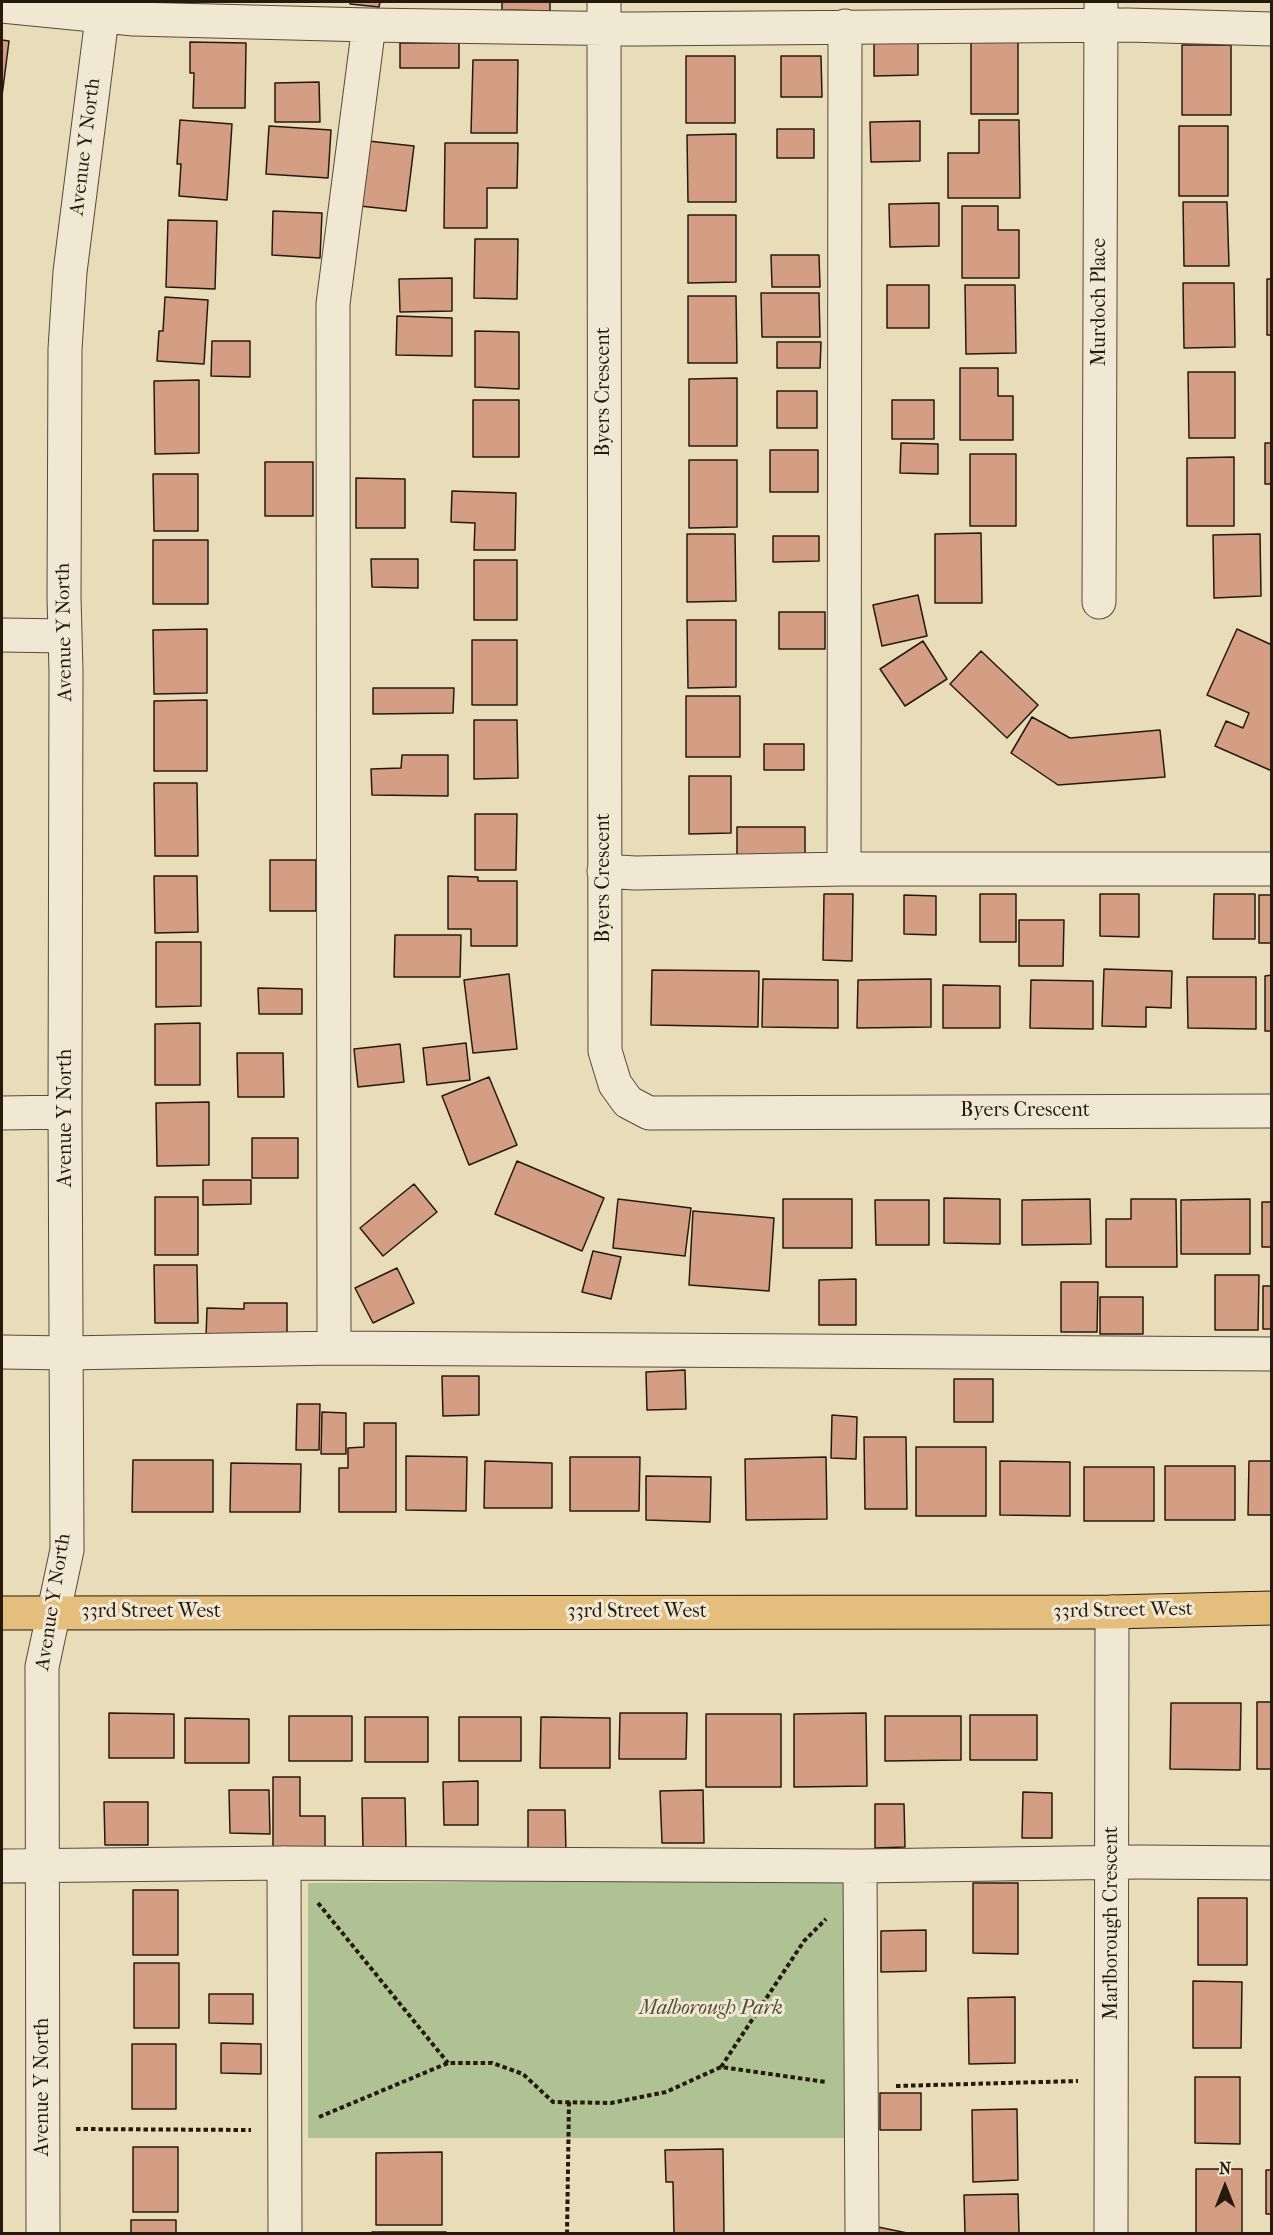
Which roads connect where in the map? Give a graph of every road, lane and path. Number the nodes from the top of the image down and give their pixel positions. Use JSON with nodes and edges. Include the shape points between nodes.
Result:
{"nodes":[{"id":1,"x":2,"y":6,"type":"edge"},
{"id":2,"x":103,"y":8,"type":"edge"},
{"id":3,"x":1101,"y":13,"type":"edge"},
{"id":4,"x":604,"y":15,"type":"edge"},
{"id":5,"x":369,"y":25,"type":"junction"},
{"id":6,"x":845,"y":26,"type":"junction"},
{"id":7,"x":1272,"y":29,"type":"edge"},
{"id":8,"x":1099,"y":602,"type":"dead end"},
{"id":9,"x":2,"y":635,"type":"edge"},
{"id":10,"x":65,"y":636,"type":"junction"},
{"id":11,"x":844,"y":869,"type":"junction"},
{"id":12,"x":1272,"y":869,"type":"edge"},
{"id":13,"x":604,"y":871,"type":"junction"},
{"id":14,"x":1272,"y":1111,"type":"edge"},
{"id":15,"x":65,"y":1112,"type":"junction"},
{"id":16,"x":2,"y":1113,"type":"edge"},
{"id":17,"x":334,"y":1348,"type":"junction"},
{"id":18,"x":2,"y":1352,"type":"edge"},
{"id":19,"x":67,"y":1353,"type":"junction"},
{"id":20,"x":1272,"y":1354,"type":"edge"},
{"id":21,"x":1272,"y":1608,"type":"edge"},
{"id":22,"x":1112,"y":1612,"type":"junction"},
{"id":23,"x":2,"y":1613,"type":"edge"},
{"id":24,"x":53,"y":1613,"type":"junction"},
{"id":25,"x":1112,"y":1863,"type":"junction"},
{"id":26,"x":1272,"y":1863,"type":"edge"},
{"id":27,"x":2,"y":1866,"type":"edge"},
{"id":28,"x":44,"y":1866,"type":"junction"},
{"id":29,"x":284,"y":1869,"type":"junction"},
{"id":30,"x":861,"y":1875,"type":"junction"},
{"id":31,"x":448,"y":2063,"type":"junction"},
{"id":32,"x":721,"y":2067,"type":"junction"},
{"id":33,"x":1073,"y":2081,"type":"dead end"},
{"id":34,"x":862,"y":2086,"type":"junction"},
{"id":35,"x":569,"y":2102,"type":"junction"},
{"id":36,"x":43,"y":2130,"type":"junction"},
{"id":37,"x":286,"y":2130,"type":"junction"},
{"id":38,"x":43,"y":2234,"type":"edge"},
{"id":39,"x":285,"y":2234,"type":"edge"},
{"id":40,"x":567,"y":2234,"type":"edge"},
{"id":41,"x":862,"y":2234,"type":"edge"},
{"id":42,"x":1111,"y":2234,"type":"edge"}],
"edges":[{"from":1,"to":2,"type":"street"},
{"from":2,"to":5,"type":"street","via":[[134,19]]},
{"from":2,"to":10,"type":"street","name":"Avenue Y North","via":[[67,309]]},
{"from":3,"to":6,"type":"street"},
{"from":3,"to":7,"type":"street"},
{"from":3,"to":8,"type":"street","name":"Murdoch Place"},
{"from":4,"to":5,"type":"street"},
{"from":4,"to":6,"type":"street"},
{"from":4,"to":13,"type":"street","name":"Byers Crescent"},
{"from":5,"to":17,"type":"street","via":[[333,304]]},
{"from":6,"to":11,"type":"street"},
{"from":9,"to":10,"type":"street"},
{"from":10,"to":15,"type":"street","name":"Avenue Y North"},
{"from":11,"to":12,"type":"street"},
{"from":11,"to":13,"type":"street"},
{"from":13,"to":14,"type":"street","name":"Byers Crescent","via":[[605,1051],[615,1084],[628,1102],[649,1113]]},
{"from":15,"to":16,"type":"street"},
{"from":15,"to":19,"type":"street","name":"Avenue Y North"},
{"from":17,"to":19,"type":"street"},
{"from":17,"to":20,"type":"street"},
{"from":18,"to":19,"type":"street"},
{"from":19,"to":24,"type":"street","name":"Avenue Y North","via":[[67,1550]]},
{"from":21,"to":22,"type":"main road","name":"33rd Street West"},
{"from":22,"to":24,"type":"main road","name":"33rd Street West"},
{"from":22,"to":25,"type":"street","name":"Marlborough Crescent"},
{"from":23,"to":24,"type":"main road","name":"33rd Street West"},
{"from":24,"to":28,"type":"street","name":"Avenue Y North","via":[[42,1667]]},
{"from":25,"to":26,"type":"street"},
{"from":25,"to":30,"type":"street"},
{"from":25,"to":42,"type":"street","name":"Marlborough Crescent"},
{"from":27,"to":28,"type":"street"},
{"from":28,"to":29,"type":"street"},
{"from":28,"to":36,"type":"street","name":"Avenue Y North"},
{"from":29,"to":30,"type":"street"},
{"from":29,"to":31,"type":"path","via":[[322,1905]]},
{"from":29,"to":37,"type":"street"},
{"from":30,"to":32,"type":"path","via":[[804,1941]]},
{"from":30,"to":34,"type":"street"},
{"from":31,"to":35,"type":"path","via":[[492,2062],[523,2074],[553,2102]]},
{"from":31,"to":37,"type":"path"},
{"from":32,"to":34,"type":"path"},
{"from":32,"to":35,"type":"path","via":[[666,2092],[610,2103]]},
{"from":33,"to":34,"type":"path"},
{"from":34,"to":41,"type":"street"},
{"from":35,"to":40,"type":"path"},
{"from":36,"to":37,"type":"path"},
{"from":36,"to":38,"type":"street","name":"Avenue Y North"},
{"from":37,"to":39,"type":"street"}]}
